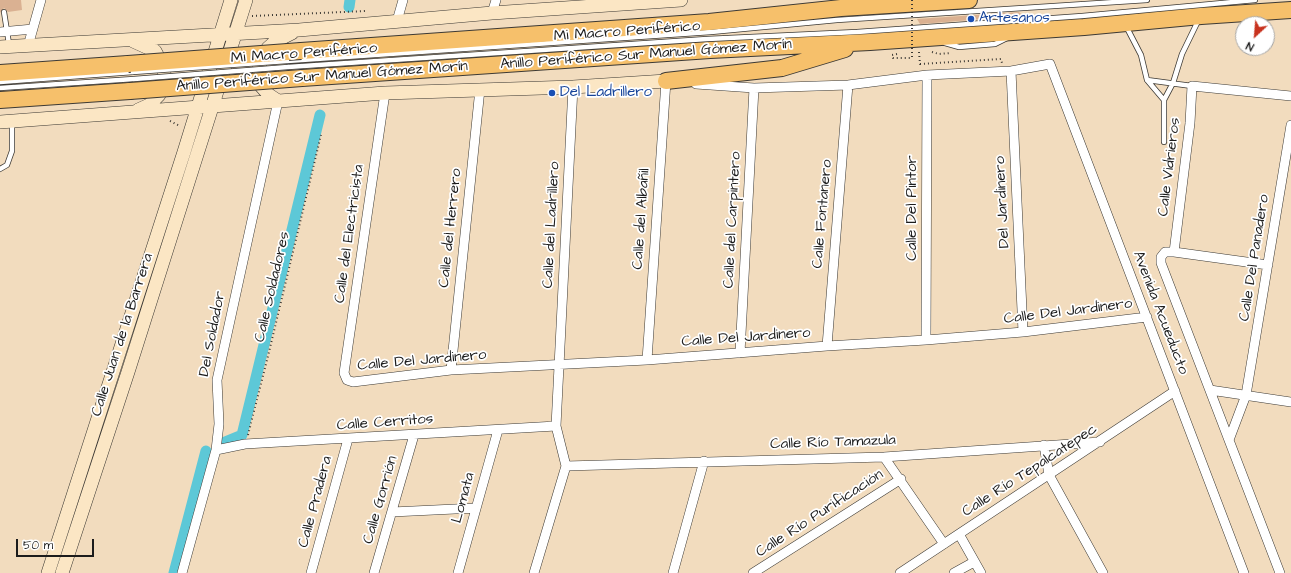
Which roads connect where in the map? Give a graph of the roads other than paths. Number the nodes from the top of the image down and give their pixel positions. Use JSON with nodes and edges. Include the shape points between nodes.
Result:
{"nodes":[{"id":1,"x":40,"y":0,"type":"edge"},
{"id":2,"x":231,"y":0,"type":"edge"},
{"id":3,"x":246,"y":0,"type":"edge"},
{"id":4,"x":403,"y":0,"type":"edge"},
{"id":5,"x":496,"y":0,"type":"edge"},
{"id":6,"x":675,"y":0,"type":"edge"},
{"id":7,"x":969,"y":0,"type":"edge"},
{"id":8,"x":1147,"y":0,"type":"edge"},
{"id":9,"x":1255,"y":0,"type":"edge"},
{"id":10,"x":581,"y":4,"type":"edge"},
{"id":11,"x":1291,"y":10,"type":"edge"},
{"id":12,"x":4,"y":12,"type":"dead end"},
{"id":13,"x":492,"y":13,"type":"junction"},
{"id":14,"x":1201,"y":16,"type":"junction"},
{"id":15,"x":397,"y":21,"type":"junction"},
{"id":16,"x":1083,"y":21,"type":"junction"},
{"id":17,"x":1124,"y":24,"type":"junction"},
{"id":18,"x":1029,"y":26,"type":"junction"},
{"id":19,"x":33,"y":29,"type":"junction"},
{"id":20,"x":299,"y":30,"type":"junction"},
{"id":21,"x":3,"y":31,"type":"edge"},
{"id":22,"x":235,"y":33,"type":"junction"},
{"id":23,"x":219,"y":34,"type":"junction"},
{"id":24,"x":130,"y":40,"type":"junction"},
{"id":25,"x":870,"y":42,"type":"junction"},
{"id":26,"x":28,"y":46,"type":"junction"},
{"id":27,"x":4,"y":47,"type":"edge"},
{"id":28,"x":130,"y":68,"type":"junction"},
{"id":29,"x":1007,"y":71,"type":"junction"},
{"id":30,"x":0,"y":73,"type":"edge"},
{"id":31,"x":927,"y":75,"type":"junction"},
{"id":32,"x":1147,"y":80,"type":"junction"},
{"id":33,"x":666,"y":81,"type":"junction"},
{"id":34,"x":0,"y":82,"type":"edge"},
{"id":35,"x":1173,"y":83,"type":"junction"},
{"id":36,"x":132,"y":85,"type":"junction"},
{"id":37,"x":848,"y":85,"type":"junction"},
{"id":38,"x":1192,"y":86,"type":"junction"},
{"id":39,"x":573,"y":87,"type":"junction"},
{"id":40,"x":0,"y":88,"type":"edge"},
{"id":41,"x":754,"y":88,"type":"junction"},
{"id":42,"x":480,"y":89,"type":"junction"},
{"id":43,"x":385,"y":93,"type":"junction"},
{"id":44,"x":1291,"y":96,"type":"edge"},
{"id":45,"x":0,"y":100,"type":"edge"},
{"id":46,"x":1164,"y":100,"type":"junction"},
{"id":47,"x":278,"y":101,"type":"junction"},
{"id":48,"x":197,"y":107,"type":"junction"},
{"id":49,"x":212,"y":107,"type":"junction"},
{"id":50,"x":135,"y":112,"type":"junction"},
{"id":51,"x":6,"y":122,"type":"edge"},
{"id":52,"x":1291,"y":125,"type":"edge"},
{"id":53,"x":1164,"y":142,"type":"dead end"},
{"id":54,"x":0,"y":169,"type":"edge"},
{"id":55,"x":1174,"y":252,"type":"junction"},
{"id":56,"x":1268,"y":265,"type":"junction"},
{"id":57,"x":1147,"y":317,"type":"junction"},
{"id":58,"x":1023,"y":332,"type":"junction"},
{"id":59,"x":926,"y":340,"type":"junction"},
{"id":60,"x":827,"y":346,"type":"junction"},
{"id":61,"x":740,"y":353,"type":"junction"},
{"id":62,"x":647,"y":360,"type":"junction"},
{"id":63,"x":559,"y":365,"type":"junction"},
{"id":64,"x":114,"y":368,"type":"junction"},
{"id":65,"x":451,"y":370,"type":"junction"},
{"id":66,"x":128,"y":372,"type":"junction"},
{"id":67,"x":347,"y":380,"type":"joint"},
{"id":68,"x":1210,"y":390,"type":"junction"},
{"id":69,"x":1175,"y":391,"type":"junction"},
{"id":70,"x":1246,"y":395,"type":"junction"},
{"id":71,"x":1291,"y":402,"type":"edge"},
{"id":72,"x":556,"y":426,"type":"junction"},
{"id":73,"x":498,"y":430,"type":"junction"},
{"id":74,"x":414,"y":435,"type":"junction"},
{"id":75,"x":348,"y":439,"type":"junction"},
{"id":76,"x":1230,"y":440,"type":"junction"},
{"id":77,"x":1100,"y":442,"type":"junction"},
{"id":78,"x":1044,"y":444,"type":"junction"},
{"id":79,"x":89,"y":445,"type":"junction"},
{"id":80,"x":103,"y":450,"type":"junction"},
{"id":81,"x":216,"y":450,"type":"junction"},
{"id":82,"x":884,"y":457,"type":"junction"},
{"id":83,"x":704,"y":461,"type":"junction"},
{"id":84,"x":566,"y":466,"type":"junction"},
{"id":85,"x":1050,"y":475,"type":"junction"},
{"id":86,"x":901,"y":479,"type":"junction"},
{"id":87,"x":476,"y":508,"type":"junction"},
{"id":88,"x":392,"y":512,"type":"junction"},
{"id":89,"x":64,"y":524,"type":"junction"},
{"id":90,"x":77,"y":528,"type":"junction"},
{"id":91,"x":959,"y":534,"type":"junction"},
{"id":92,"x":944,"y":544,"type":"junction"},
{"id":93,"x":974,"y":562,"type":"junction"},
{"id":94,"x":48,"y":573,"type":"edge"},
{"id":95,"x":62,"y":573,"type":"edge"},
{"id":96,"x":182,"y":573,"type":"edge"},
{"id":97,"x":311,"y":573,"type":"edge"},
{"id":98,"x":374,"y":573,"type":"edge"},
{"id":99,"x":458,"y":573,"type":"edge"},
{"id":100,"x":534,"y":573,"type":"edge"},
{"id":101,"x":674,"y":573,"type":"edge"},
{"id":102,"x":753,"y":573,"type":"edge"},
{"id":103,"x":900,"y":573,"type":"edge"},
{"id":104,"x":954,"y":573,"type":"edge"},
{"id":105,"x":980,"y":573,"type":"edge"},
{"id":106,"x":1103,"y":573,"type":"edge"},
{"id":107,"x":1244,"y":573,"type":"edge"},
{"id":108,"x":1280,"y":573,"type":"edge"}],
"edges":[{"from":1,"to":19,"type":"street"},
{"from":2,"to":23,"type":"main road","name":"Calle Juan de la Barrera"},
{"from":3,"to":22,"type":"main road","name":"Calle Juan de la Barrera"},
{"from":4,"to":15,"type":"street"},
{"from":5,"to":13,"type":"street"},
{"from":6,"to":10,"type":"main road"},
{"from":7,"to":28,"type":"highway","name":"Anillo Periférico Sur Manuel Gómez Morín","bridge":true,"via":[[840,8],[709,22],[301,51]]},
{"from":8,"to":28,"type":"lane","name":"Mi Macro Periférico","bridge":true,"via":[[287,61]]},
{"from":9,"to":16,"type":"lane"},
{"from":10,"to":13,"type":"main road"},
{"from":11,"to":14,"type":"highway","name":"Anillo Periférico Sur Manuel Gómez Morín"},
{"from":12,"to":21,"type":"lane"},
{"from":13,"to":15,"type":"main road"},
{"from":14,"to":17,"type":"highway","name":"Anillo Periférico Sur Manuel Gómez Morín"},
{"from":14,"to":35,"type":"lane","via":[[1182,54]]},
{"from":15,"to":20,"type":"main road"},
{"from":16,"to":17,"type":"highway","name":"Anillo Periférico Sur Manuel Gómez Morín"},
{"from":16,"to":18,"type":"highway","name":"Anillo Periférico Sur Manuel Gómez Morín"},
{"from":17,"to":32,"type":"lane","via":[[1141,55]]},
{"from":18,"to":25,"type":"highway","name":"Anillo Periférico Sur Manuel Gómez Morín"},
{"from":18,"to":36,"type":"lane","name":"Mi Macro Periférico","bridge":true,"via":[[288,67]]},
{"from":19,"to":21,"type":"street"},
{"from":19,"to":26,"type":"street"},
{"from":20,"to":22,"type":"main road"},
{"from":20,"to":47,"type":"main road","via":[[276,41],[260,61],[261,86]]},
{"from":21,"to":27,"type":"lane"},
{"from":22,"to":23,"type":"main road"},
{"from":22,"to":49,"type":"main road","name":"Calle Juan de la Barrera"},
{"from":23,"to":24,"type":"main road"},
{"from":23,"to":48,"type":"main road","name":"Calle Juan de la Barrera"},
{"from":24,"to":26,"type":"main road"},
{"from":24,"to":50,"type":"main road","via":[[155,51],[164,66],[165,79],[159,95],[149,105]]},
{"from":25,"to":33,"type":"highway","via":[[782,68]]},
{"from":25,"to":36,"type":"highway","name":"Anillo Periférico Sur Manuel Gómez Morín","bridge":true,"via":[[703,50],[302,78]]},
{"from":26,"to":27,"type":"main road"},
{"from":28,"to":30,"type":"highway","name":"Anillo Periférico Sur Manuel Gómez Morín"},
{"from":28,"to":34,"type":"lane","name":"Mi Macro Periférico"},
{"from":29,"to":31,"type":"street"},
{"from":29,"to":57,"type":"street","name":"Avenida Acueducto","via":[[1050,64]]},
{"from":29,"to":58,"type":"street","name":"Del Jardinero"},
{"from":31,"to":37,"type":"street"},
{"from":31,"to":59,"type":"street","name":"Calle Del Pintor"},
{"from":32,"to":35,"type":"lane"},
{"from":32,"to":46,"type":"lane"},
{"from":33,"to":39,"type":"main road"},
{"from":33,"to":41,"type":"street"},
{"from":33,"to":62,"type":"street","name":"Calle del Albañil"},
{"from":35,"to":38,"type":"lane"},
{"from":35,"to":46,"type":"lane"},
{"from":36,"to":40,"type":"lane","name":"Mi Macro Periférico"},
{"from":36,"to":45,"type":"highway","name":"Anillo Periférico Sur Manuel Gómez Morín"},
{"from":37,"to":41,"type":"street"},
{"from":37,"to":60,"type":"street","name":"Calle Fontanero"},
{"from":38,"to":44,"type":"street"},
{"from":38,"to":55,"type":"street","name":"Calle Vidrieros","via":[[1190,123]]},
{"from":39,"to":42,"type":"main road"},
{"from":39,"to":63,"type":"street","name":"Calle del Ladrillero"},
{"from":41,"to":61,"type":"street","name":"Calle del Carpintero"},
{"from":42,"to":43,"type":"main road"},
{"from":42,"to":65,"type":"street","name":"Calle del Herrero"},
{"from":43,"to":47,"type":"main road"},
{"from":43,"to":67,"type":"street","name":"Calle del Electricista","via":[[344,373]]},
{"from":46,"to":53,"type":"lane"},
{"from":47,"to":49,"type":"main road"},
{"from":47,"to":81,"type":"street","name":"Del Soldador","via":[[217,380],[219,424]]},
{"from":48,"to":49,"type":"main road"},
{"from":48,"to":50,"type":"main road"},
{"from":48,"to":64,"type":"main road","name":"Calle Juan de la Barrera"},
{"from":49,"to":66,"type":"main road","name":"Calle Juan de la Barrera"},
{"from":50,"to":51,"type":"main road"},
{"from":51,"to":54,"type":"lane","via":[[12,151],[7,165]]},
{"from":52,"to":56,"type":"street","name":"Calle Del Panadero"},
{"from":55,"to":56,"type":"street"},
{"from":55,"to":68,"type":"street","name":"Avenida Acueducto","via":[[1165,252],[1161,256],[1161,263]]},
{"from":56,"to":70,"type":"street","name":"Calle Del Panadero"},
{"from":57,"to":58,"type":"street","name":"Calle Del Jardinero"},
{"from":57,"to":69,"type":"street","name":"Avenida Acueducto"},
{"from":58,"to":59,"type":"street","name":"Calle Del Jardinero"},
{"from":59,"to":60,"type":"street","name":"Calle Del Jardinero"},
{"from":60,"to":61,"type":"street","name":"Calle Del Jardinero"},
{"from":61,"to":62,"type":"street","name":"Calle Del Jardinero"},
{"from":62,"to":63,"type":"street","name":"Calle Del Jardinero"},
{"from":63,"to":65,"type":"street","name":"Calle Del Jardinero"},
{"from":63,"to":72,"type":"street","name":"Calle del Ladrillero"},
{"from":64,"to":66,"type":"main road"},
{"from":64,"to":79,"type":"main road","name":"Calle Juan de la Barrera"},
{"from":65,"to":67,"type":"street","name":"Calle Del Jardinero","via":[[353,382]]},
{"from":66,"to":80,"type":"main road","name":"Calle Juan de la Barrera"},
{"from":68,"to":70,"type":"street"},
{"from":68,"to":76,"type":"street","name":"Avenida Acueducto"},
{"from":69,"to":77,"type":"street","name":"Calle Río Tepalcatepec"},
{"from":69,"to":107,"type":"street","name":"Avenida Acueducto"},
{"from":70,"to":71,"type":"street"},
{"from":70,"to":76,"type":"street","name":"Calle Del Panadero"},
{"from":72,"to":73,"type":"street","name":"Calle Cerritos"},
{"from":72,"to":84,"type":"street","name":"Calle del Ladrillero"},
{"from":73,"to":74,"type":"street","name":"Calle Cerritos"},
{"from":73,"to":87,"type":"street","name":"Lomata"},
{"from":74,"to":75,"type":"street","name":"Calle Cerritos"},
{"from":74,"to":88,"type":"street","name":"Calle Gorrión"},
{"from":75,"to":81,"type":"street","name":"Calle Cerritos","via":[[245,444]]},
{"from":75,"to":97,"type":"street","name":"Calle Pradera"},
{"from":76,"to":108,"type":"street","name":"Avenida Acueducto"},
{"from":77,"to":78,"type":"street","name":"Calle Río Tamazula"},
{"from":77,"to":85,"type":"street","name":"Calle Río Tepalcatepec"},
{"from":78,"to":82,"type":"street","name":"Calle Río Tamazula"},
{"from":78,"to":85,"type":"street"},
{"from":79,"to":80,"type":"main road"},
{"from":79,"to":89,"type":"main road","name":"Calle Juan de la Barrera"},
{"from":80,"to":90,"type":"main road","name":"Calle Juan de la Barrera"},
{"from":81,"to":96,"type":"street","name":"Del Soldador"},
{"from":82,"to":83,"type":"street","name":"Calle Río Tamazula"},
{"from":82,"to":86,"type":"street"},
{"from":83,"to":84,"type":"street","name":"Calle Río Tamazula"},
{"from":83,"to":101,"type":"street"},
{"from":84,"to":100,"type":"street"},
{"from":85,"to":91,"type":"street","name":"Calle Río Tepalcatepec"},
{"from":85,"to":106,"type":"street"},
{"from":86,"to":92,"type":"street"},
{"from":86,"to":102,"type":"street","name":"Calle Río Purificación"},
{"from":87,"to":88,"type":"street"},
{"from":87,"to":99,"type":"street","name":"Lomata"},
{"from":88,"to":98,"type":"street","name":"Calle Gorrión"},
{"from":89,"to":90,"type":"main road"},
{"from":89,"to":94,"type":"main road","name":"Calle Juan de la Barrera"},
{"from":90,"to":95,"type":"main road","name":"Calle Juan de la Barrera"},
{"from":91,"to":92,"type":"street","name":"Calle Río Tepalcatepec"},
{"from":91,"to":93,"type":"street"},
{"from":92,"to":103,"type":"street","name":"Calle Río Tepalcatepec"},
{"from":93,"to":104,"type":"street"},
{"from":93,"to":105,"type":"street"}]}
